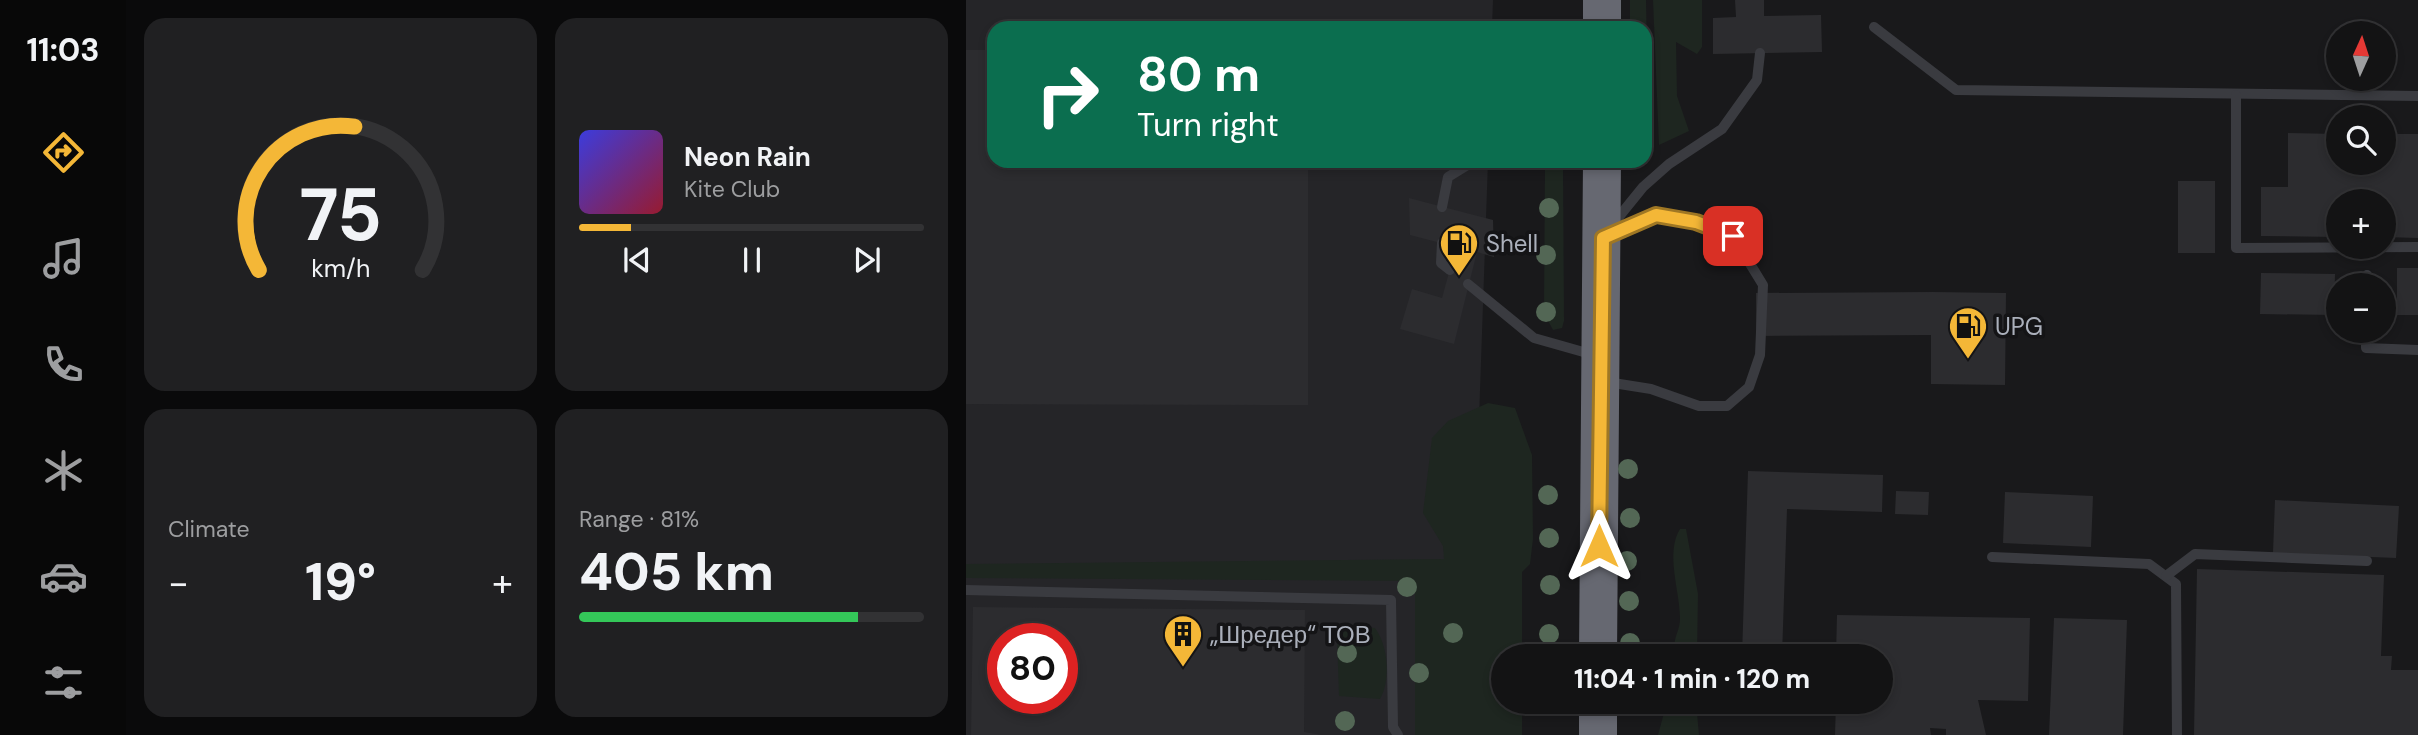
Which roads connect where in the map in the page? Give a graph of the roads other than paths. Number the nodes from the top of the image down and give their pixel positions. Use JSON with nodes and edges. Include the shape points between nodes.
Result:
{"nodes":[{"id":1,"x":1602,"y":0,"type":"edge"},
{"id":2,"x":1602,"y":21,"type":"edge"},
{"id":3,"x":1874,"y":27,"type":"dead end"},
{"id":4,"x":1760,"y":53,"type":"dead end"},
{"id":5,"x":2236,"y":95,"type":"junction"},
{"id":6,"x":2418,"y":96,"type":"edge"},
{"id":7,"x":1463,"y":168,"type":"edge"},
{"id":8,"x":1602,"y":168,"type":"edge"},
{"id":9,"x":1442,"y":207,"type":"dead end"},
{"id":10,"x":1603,"y":238,"type":"junction"},
{"id":11,"x":1442,"y":243,"type":"dead end"},
{"id":12,"x":2418,"y":247,"type":"edge"},
{"id":13,"x":1450,"y":270,"type":"dead end"},
{"id":14,"x":1468,"y":284,"type":"dead end"},
{"id":15,"x":2366,"y":343,"type":"edge"},
{"id":16,"x":2418,"y":350,"type":"edge"},
{"id":17,"x":1600,"y":369,"type":"junction"},
{"id":18,"x":1992,"y":557,"type":"dead end"},
{"id":19,"x":2367,"y":561,"type":"dead end"},
{"id":20,"x":2166,"y":576,"type":"junction"},
{"id":21,"x":966,"y":590,"type":"edge"},
{"id":22,"x":1598,"y":644,"type":"edge"},
{"id":23,"x":1598,"y":714,"type":"edge"},
{"id":24,"x":1398,"y":735,"type":"edge"},
{"id":25,"x":1598,"y":735,"type":"edge"},
{"id":26,"x":2177,"y":735,"type":"edge"}],
"edges":[{"from":1,"to":2,"type":"highway"},
{"from":3,"to":5,"type":"lane","via":[[1956,90]]},
{"from":4,"to":10,"type":"lane","via":[[1757,80],[1722,129],[1643,187]]},
{"from":5,"to":6,"type":"lane"},
{"from":5,"to":12,"type":"lane","via":[[2236,248]]},
{"from":7,"to":9,"type":"lane","via":[[1448,177]]},
{"from":8,"to":10,"type":"highway"},
{"from":10,"to":17,"type":"highway"},
{"from":10,"to":17,"type":"lane","via":[[1656,215],[1696,222],[1733,236],[1763,285],[1760,355],[1748,387],[1727,406],[1699,406]]},
{"from":11,"to":13,"type":"lane","via":[[1441,262]]},
{"from":14,"to":17,"type":"lane","via":[[1534,338]]},
{"from":15,"to":16,"type":"lane","via":[[2366,348]]},
{"from":17,"to":22,"type":"highway"},
{"from":18,"to":20,"type":"lane","via":[[2150,564]]},
{"from":19,"to":20,"type":"lane","via":[[2195,554]]},
{"from":20,"to":26,"type":"lane","via":[[2176,584]]},
{"from":21,"to":24,"type":"lane","via":[[1391,600],[1393,727]]},
{"from":23,"to":25,"type":"highway"}]}
